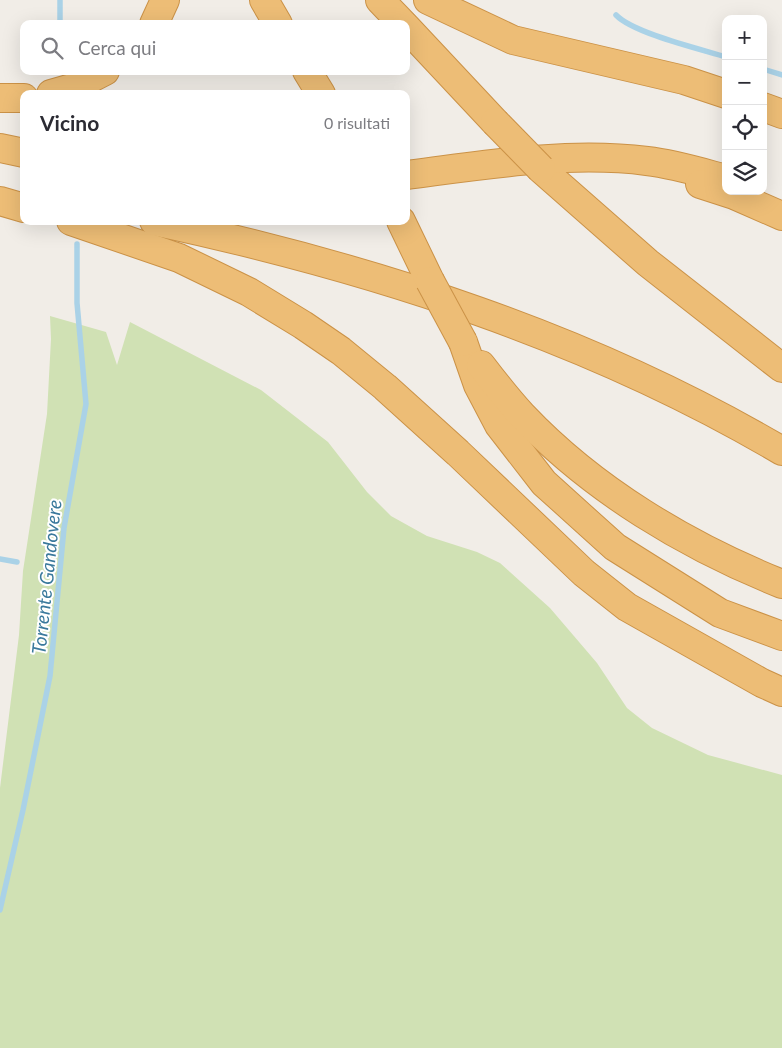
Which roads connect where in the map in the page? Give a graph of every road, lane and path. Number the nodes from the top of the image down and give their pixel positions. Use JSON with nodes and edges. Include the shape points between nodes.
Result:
{"nodes":[{"id":1,"x":165,"y":0,"type":"edge"},
{"id":2,"x":264,"y":0,"type":"edge"},
{"id":3,"x":380,"y":0,"type":"edge"},
{"id":4,"x":428,"y":0,"type":"edge"},
{"id":5,"x":156,"y":20,"type":"edge"},
{"id":6,"x":276,"y":20,"type":"edge"},
{"id":7,"x":399,"y":20,"type":"edge"},
{"id":8,"x":410,"y":31,"type":"edge"},
{"id":9,"x":96,"y":75,"type":"edge"},
{"id":10,"x":309,"y":75,"type":"edge"},
{"id":11,"x":65,"y":90,"type":"edge"},
{"id":12,"x":319,"y":90,"type":"edge"},
{"id":13,"x":722,"y":93,"type":"edge"},
{"id":14,"x":0,"y":98,"type":"edge"},
{"id":15,"x":20,"y":98,"type":"edge"},
{"id":16,"x":767,"y":108,"type":"edge"},
{"id":17,"x":782,"y":114,"type":"edge"},
{"id":18,"x":0,"y":148,"type":"edge"},
{"id":19,"x":20,"y":151,"type":"edge"},
{"id":20,"x":581,"y":159,"type":"junction"},
{"id":21,"x":410,"y":174,"type":"edge"},
{"id":22,"x":722,"y":178,"type":"edge"},
{"id":23,"x":767,"y":191,"type":"edge"},
{"id":24,"x":0,"y":192,"type":"edge"},
{"id":25,"x":20,"y":195,"type":"edge"},
{"id":26,"x":782,"y":196,"type":"edge"},
{"id":27,"x":0,"y":201,"type":"edge"},
{"id":28,"x":20,"y":207,"type":"edge"},
{"id":29,"x":782,"y":216,"type":"edge"},
{"id":30,"x":83,"y":225,"type":"edge"},
{"id":31,"x":171,"y":225,"type":"edge"},
{"id":32,"x":403,"y":225,"type":"edge"},
{"id":33,"x":463,"y":342,"type":"junction"},
{"id":34,"x":782,"y":368,"type":"edge"},
{"id":35,"x":782,"y":451,"type":"edge"},
{"id":36,"x":782,"y":584,"type":"edge"},
{"id":37,"x":782,"y":636,"type":"edge"},
{"id":38,"x":782,"y":692,"type":"edge"}],
"edges":[{"from":1,"to":5,"type":"highway"},
{"from":2,"to":6,"type":"highway"},
{"from":3,"to":7,"type":"highway"},
{"from":4,"to":13,"type":"highway","via":[[512,40],[684,80]]},
{"from":8,"to":34,"type":"highway","bridge":true,"via":[[541,169],[648,263]]},
{"from":9,"to":11,"type":"highway"},
{"from":10,"to":12,"type":"highway"},
{"from":14,"to":15,"type":"highway"},
{"from":16,"to":17,"type":"highway"},
{"from":18,"to":19,"type":"highway"},
{"from":20,"to":21,"type":"highway","via":[[514,162]]},
{"from":20,"to":22,"type":"highway","via":[[648,161]]},
{"from":20,"to":29,"type":"highway","via":[[686,179]]},
{"from":23,"to":26,"type":"highway"},
{"from":24,"to":25,"type":"highway"},
{"from":27,"to":28,"type":"highway"},
{"from":30,"to":38,"type":"highway","via":[[179,258],[249,292],[303,325],[385,387],[584,573],[627,607]]},
{"from":31,"to":35,"type":"highway","via":[[295,255],[428,294],[604,361],[691,401]]},
{"from":32,"to":33,"type":"highway","bridge":true},
{"from":33,"to":36,"type":"highway","via":[[523,416],[587,473],[688,541]]},
{"from":33,"to":37,"type":"highway","via":[[478,385],[499,426],[544,484],[615,547],[720,612]]}]}
